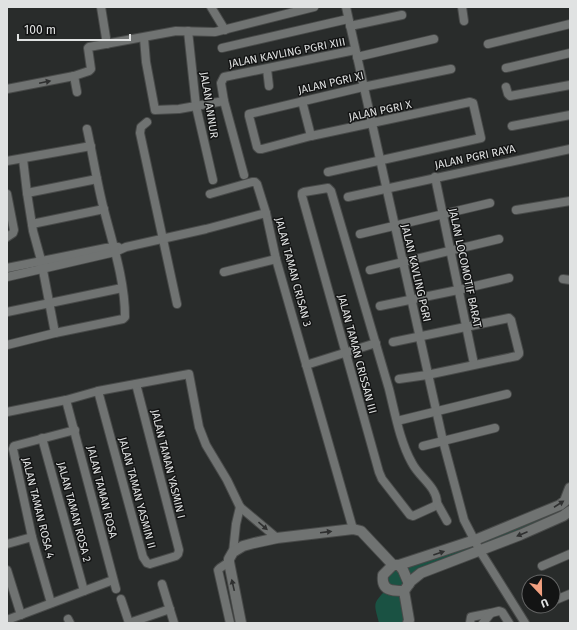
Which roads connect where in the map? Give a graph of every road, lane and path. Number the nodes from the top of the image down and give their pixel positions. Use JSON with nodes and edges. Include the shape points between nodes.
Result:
{"nodes":[{"id":1,"x":101,"y":7,"type":"edge"},
{"id":2,"x":211,"y":7,"type":"edge"},
{"id":3,"x":314,"y":7,"type":"edge"},
{"id":4,"x":346,"y":7,"type":"edge"},
{"id":5,"x":462,"y":7,"type":"edge"},
{"id":6,"x":402,"y":15,"type":"dead end"},
{"id":7,"x":464,"y":21,"type":"dead end"},
{"id":8,"x":349,"y":22,"type":"junction"},
{"id":9,"x":570,"y":24,"type":"edge"},
{"id":10,"x":225,"y":30,"type":"junction"},
{"id":11,"x":188,"y":31,"type":"junction"},
{"id":12,"x":144,"y":38,"type":"junction"},
{"id":13,"x":434,"y":39,"type":"dead end"},
{"id":14,"x":107,"y":44,"type":"junction"},
{"id":15,"x":488,"y":44,"type":"dead end"},
{"id":16,"x":222,"y":48,"type":"dead end"},
{"id":17,"x":570,"y":53,"type":"edge"},
{"id":18,"x":356,"y":54,"type":"junction"},
{"id":19,"x":506,"y":68,"type":"dead end"},
{"id":20,"x":267,"y":69,"type":"junction"},
{"id":21,"x":451,"y":69,"type":"dead end"},
{"id":22,"x":74,"y":76,"type":"junction"},
{"id":23,"x":570,"y":85,"type":"edge"},
{"id":24,"x":269,"y":86,"type":"dead end"},
{"id":25,"x":363,"y":87,"type":"junction"},
{"id":26,"x":506,"y":87,"type":"dead end"},
{"id":27,"x":7,"y":89,"type":"edge"},
{"id":28,"x":77,"y":92,"type":"dead end"},
{"id":29,"x":224,"y":101,"type":"junction"},
{"id":30,"x":302,"y":101,"type":"junction"},
{"id":31,"x":196,"y":106,"type":"junction"},
{"id":32,"x":570,"y":115,"type":"edge"},
{"id":33,"x":147,"y":122,"type":"dead end"},
{"id":34,"x":372,"y":124,"type":"junction"},
{"id":35,"x":512,"y":126,"type":"dead end"},
{"id":36,"x":87,"y":129,"type":"dead end"},
{"id":37,"x":311,"y":136,"type":"junction"},
{"id":38,"x":90,"y":146,"type":"junction"},
{"id":39,"x":257,"y":147,"type":"joint"},
{"id":40,"x":570,"y":149,"type":"edge"},
{"id":41,"x":23,"y":159,"type":"junction"},
{"id":42,"x":7,"y":161,"type":"edge"},
{"id":43,"x":380,"y":161,"type":"junction"},
{"id":44,"x":328,"y":172,"type":"dead end"},
{"id":45,"x":244,"y":175,"type":"dead end"},
{"id":46,"x":435,"y":177,"type":"junction"},
{"id":47,"x":97,"y":179,"type":"junction"},
{"id":48,"x":213,"y":180,"type":"dead end"},
{"id":49,"x":386,"y":189,"type":"junction"},
{"id":50,"x":26,"y":193,"type":"junction"},
{"id":51,"x":7,"y":194,"type":"edge"},
{"id":52,"x":210,"y":194,"type":"dead end"},
{"id":53,"x":348,"y":197,"type":"dead end"},
{"id":54,"x":570,"y":201,"type":"edge"},
{"id":55,"x":490,"y":203,"type":"dead end"},
{"id":56,"x":104,"y":209,"type":"junction"},
{"id":57,"x":516,"y":210,"type":"dead end"},
{"id":58,"x":266,"y":213,"type":"junction"},
{"id":59,"x":443,"y":214,"type":"junction"},
{"id":60,"x":32,"y":224,"type":"junction"},
{"id":61,"x":394,"y":226,"type":"junction"},
{"id":62,"x":360,"y":234,"type":"dead end"},
{"id":63,"x":7,"y":237,"type":"edge"},
{"id":64,"x":163,"y":238,"type":"junction"},
{"id":65,"x":499,"y":239,"type":"dead end"},
{"id":66,"x":115,"y":249,"type":"junction"},
{"id":67,"x":450,"y":251,"type":"junction"},
{"id":68,"x":276,"y":259,"type":"junction"},
{"id":69,"x":403,"y":262,"type":"junction"},
{"id":70,"x":41,"y":264,"type":"junction"},
{"id":71,"x":7,"y":268,"type":"edge"},
{"id":72,"x":370,"y":270,"type":"dead end"},
{"id":73,"x":224,"y":272,"type":"dead end"},
{"id":74,"x":7,"y":277,"type":"edge"},
{"id":75,"x":509,"y":278,"type":"dead end"},
{"id":76,"x":122,"y":288,"type":"junction"},
{"id":77,"x":458,"y":290,"type":"junction"},
{"id":78,"x":411,"y":299,"type":"junction"},
{"id":79,"x":48,"y":303,"type":"junction"},
{"id":80,"x":177,"y":304,"type":"dead end"},
{"id":81,"x":380,"y":306,"type":"dead end"},
{"id":82,"x":7,"y":312,"type":"edge"},
{"id":83,"x":466,"y":327,"type":"junction"},
{"id":84,"x":55,"y":333,"type":"junction"},
{"id":85,"x":420,"y":336,"type":"junction"},
{"id":86,"x":393,"y":342,"type":"dead end"},
{"id":87,"x":376,"y":343,"type":"junction"},
{"id":88,"x":7,"y":345,"type":"edge"},
{"id":89,"x":345,"y":353,"type":"junction"},
{"id":90,"x":474,"y":364,"type":"junction"},
{"id":91,"x":306,"y":365,"type":"junction"},
{"id":92,"x":427,"y":375,"type":"junction"},
{"id":93,"x":399,"y":379,"type":"dead end"},
{"id":94,"x":136,"y":384,"type":"junction"},
{"id":95,"x":98,"y":391,"type":"junction"},
{"id":96,"x":507,"y":394,"type":"dead end"},
{"id":97,"x":66,"y":400,"type":"junction"},
{"id":98,"x":7,"y":412,"type":"edge"},
{"id":99,"x":436,"y":412,"type":"junction"},
{"id":100,"x":401,"y":420,"type":"dead end"},
{"id":101,"x":495,"y":428,"type":"dead end"},
{"id":102,"x":75,"y":430,"type":"junction"},
{"id":103,"x":42,"y":438,"type":"junction"},
{"id":104,"x":442,"y":441,"type":"junction"},
{"id":105,"x":423,"y":446,"type":"dead end"},
{"id":106,"x":570,"y":488,"type":"edge"},
{"id":107,"x":436,"y":505,"type":"junction"},
{"id":108,"x":240,"y":507,"type":"junction"},
{"id":109,"x":570,"y":511,"type":"edge"},
{"id":110,"x":447,"y":521,"type":"dead end"},
{"id":111,"x":353,"y":529,"type":"junction"},
{"id":112,"x":32,"y":537,"type":"junction"},
{"id":113,"x":277,"y":538,"type":"junction"},
{"id":114,"x":475,"y":540,"type":"junction"},
{"id":115,"x":7,"y":544,"type":"edge"},
{"id":116,"x":179,"y":550,"type":"joint"},
{"id":117,"x":480,"y":552,"type":"junction"},
{"id":118,"x":570,"y":554,"type":"edge"},
{"id":119,"x":231,"y":557,"type":"junction"},
{"id":120,"x":396,"y":565,"type":"junction"},
{"id":121,"x":542,"y":566,"type":"dead end"},
{"id":122,"x":7,"y":570,"type":"edge"},
{"id":123,"x":113,"y":580,"type":"junction"},
{"id":124,"x":162,"y":584,"type":"dead end"},
{"id":125,"x":407,"y":588,"type":"junction"},
{"id":126,"x":116,"y":589,"type":"dead end"},
{"id":127,"x":84,"y":591,"type":"junction"},
{"id":128,"x":121,"y":599,"type":"dead end"},
{"id":129,"x":51,"y":603,"type":"junction"},
{"id":130,"x":170,"y":609,"type":"junction"},
{"id":131,"x":491,"y":614,"type":"junction"},
{"id":132,"x":21,"y":615,"type":"junction"},
{"id":133,"x":7,"y":620,"type":"edge"},
{"id":134,"x":241,"y":622,"type":"edge"},
{"id":135,"x":129,"y":623,"type":"edge"},
{"id":136,"x":174,"y":623,"type":"edge"},
{"id":137,"x":229,"y":623,"type":"edge"},
{"id":138,"x":408,"y":623,"type":"edge"},
{"id":139,"x":470,"y":623,"type":"edge"},
{"id":140,"x":483,"y":623,"type":"edge"},
{"id":141,"x":509,"y":623,"type":"edge"},
{"id":142,"x":525,"y":623,"type":"edge"}],
"edges":[{"from":1,"to":14,"type":"street"},
{"from":2,"to":10,"type":"street"},
{"from":3,"to":10,"type":"street"},
{"from":4,"to":8,"type":"street","name":"JALAN KAVLING PGRI"},
{"from":5,"to":7,"type":"street"},
{"from":6,"to":8,"type":"street"},
{"from":8,"to":16,"type":"street"},
{"from":8,"to":18,"type":"street","name":"JALAN KAVLING PGRI"},
{"from":9,"to":15,"type":"street"},
{"from":10,"to":11,"type":"street","via":[[203,33]]},
{"from":11,"to":12,"type":"street"},
{"from":11,"to":31,"type":"street","name":"JALAN ANNUR"},
{"from":12,"to":14,"type":"street"},
{"from":12,"to":31,"type":"street","via":[[154,110]]},
{"from":13,"to":18,"type":"street","name":"JALAN KAVLING PGRI XIII"},
{"from":14,"to":22,"type":"street","via":[[88,47],[91,69]]},
{"from":17,"to":19,"type":"street"},
{"from":18,"to":20,"type":"street","name":"JALAN KAVLING PGRI XIII"},
{"from":18,"to":25,"type":"street","name":"JALAN KAVLING PGRI"},
{"from":20,"to":24,"type":"street"},
{"from":20,"to":29,"type":"street","name":"JALAN KAVLING PGRI XIII","via":[[224,77],[221,83]]},
{"from":21,"to":25,"type":"street","name":"JALAN PGRI XI"},
{"from":27,"to":22,"type":"street","one_way":true},
{"from":22,"to":28,"type":"street"},
{"from":23,"to":26,"type":"street","via":[[510,96]]},
{"from":25,"to":30,"type":"street","name":"JALAN PGRI XI"},
{"from":25,"to":34,"type":"street","name":"JALAN KAVLING PGRI"},
{"from":29,"to":31,"type":"street"},
{"from":29,"to":45,"type":"street"},
{"from":30,"to":37,"type":"street"},
{"from":30,"to":39,"type":"street","name":"JALAN PGRI XI","via":[[250,113]]},
{"from":31,"to":48,"type":"street","name":"JALAN ANNUR"},
{"from":32,"to":35,"type":"street"},
{"from":33,"to":64,"type":"street","via":[[140,129]]},
{"from":34,"to":37,"type":"street","name":"JALAN PGRI X"},
{"from":34,"to":43,"type":"street","name":"JALAN KAVLING PGRI"},
{"from":34,"to":43,"type":"street","name":"JALAN PGRI X","via":[[472,102],[477,115],[481,138]]},
{"from":36,"to":38,"type":"street"},
{"from":37,"to":39,"type":"street","name":"JALAN PGRI X","via":[[262,149]]},
{"from":38,"to":41,"type":"street"},
{"from":38,"to":47,"type":"street"},
{"from":40,"to":46,"type":"street","name":"JALAN PGRI RAYA"},
{"from":41,"to":42,"type":"street"},
{"from":41,"to":50,"type":"street"},
{"from":43,"to":44,"type":"street"},
{"from":43,"to":49,"type":"street","name":"JALAN KAVLING PGRI"},
{"from":46,"to":49,"type":"street","name":"JALAN PGRI RAYA"},
{"from":46,"to":59,"type":"street","name":"JALAN LOCOMOTIF BARAT"},
{"from":47,"to":50,"type":"street"},
{"from":47,"to":56,"type":"street"},
{"from":49,"to":53,"type":"street","name":"JALAN PGRI RAYA"},
{"from":49,"to":61,"type":"street","name":"JALAN KAVLING PGRI"},
{"from":50,"to":60,"type":"street"},
{"from":51,"to":63,"type":"street","via":[[14,230]]},
{"from":52,"to":58,"type":"street","name":"JALAN TAMAN CRISAN 3","via":[[255,182]]},
{"from":54,"to":57,"type":"street"},
{"from":55,"to":59,"type":"street"},
{"from":56,"to":60,"type":"street"},
{"from":56,"to":66,"type":"street"},
{"from":58,"to":64,"type":"street"},
{"from":58,"to":68,"type":"street","name":"JALAN TAMAN CRISAN 3"},
{"from":59,"to":61,"type":"street"},
{"from":59,"to":67,"type":"street","name":"JALAN LOCOMOTIF BARAT"},
{"from":60,"to":70,"type":"street"},
{"from":61,"to":62,"type":"street"},
{"from":61,"to":69,"type":"street","name":"JALAN KAVLING PGRI"},
{"from":64,"to":66,"type":"street"},
{"from":64,"to":80,"type":"street"},
{"from":65,"to":67,"type":"street"},
{"from":66,"to":70,"type":"street"},
{"from":66,"to":76,"type":"street"},
{"from":67,"to":69,"type":"street"},
{"from":67,"to":77,"type":"street","name":"JALAN LOCOMOTIF BARAT"},
{"from":68,"to":73,"type":"street"},
{"from":68,"to":91,"type":"street","name":"JALAN TAMAN CRISAN 3"},
{"from":69,"to":72,"type":"street"},
{"from":69,"to":78,"type":"street","name":"JALAN KAVLING PGRI"},
{"from":70,"to":71,"type":"street"},
{"from":70,"to":74,"type":"street"},
{"from":70,"to":79,"type":"street"},
{"from":75,"to":77,"type":"street"},
{"from":76,"to":79,"type":"street"},
{"from":76,"to":84,"type":"street","via":[[125,314],[123,319]]},
{"from":77,"to":78,"type":"street"},
{"from":77,"to":83,"type":"street","name":"JALAN LOCOMOTIF BARAT"},
{"from":78,"to":81,"type":"street"},
{"from":78,"to":85,"type":"street","name":"JALAN KAVLING PGRI"},
{"from":79,"to":82,"type":"street"},
{"from":79,"to":84,"type":"street"},
{"from":83,"to":85,"type":"street"},
{"from":83,"to":90,"type":"street","name":"JALAN LOCOMOTIF BARAT"},
{"from":83,"to":90,"type":"street","via":[[509,318],[519,354]]},
{"from":84,"to":88,"type":"street"},
{"from":85,"to":86,"type":"street"},
{"from":85,"to":92,"type":"street","name":"JALAN KAVLING PGRI"},
{"from":87,"to":89,"type":"street"},
{"from":87,"to":89,"type":"street","name":"JALAN TAMAN CRISSAN III","via":[[330,188],[304,192],[302,196]]},
{"from":87,"to":107,"type":"street","via":[[408,456],[434,490]]},
{"from":89,"to":91,"type":"street"},
{"from":89,"to":107,"type":"street","name":"JALAN TAMAN CRISSAN III","via":[[382,480],[410,515],[414,516]]},
{"from":90,"to":92,"type":"street"},
{"from":91,"to":111,"type":"street","name":"JALAN TAMAN CRISAN 3"},
{"from":92,"to":93,"type":"street"},
{"from":92,"to":99,"type":"street","name":"JALAN KAVLING PGRI"},
{"from":94,"to":95,"type":"street"},
{"from":94,"to":108,"type":"street","via":[[188,374],[199,427],[206,445]]},
{"from":94,"to":116,"type":"street","name":"JALAN TAMAN YASMIN I"},
{"from":95,"to":97,"type":"street"},
{"from":95,"to":116,"type":"street","name":"JALAN TAMAN YASMIN II","via":[[143,557],[150,564],[176,556]]},
{"from":96,"to":99,"type":"street"},
{"from":97,"to":98,"type":"street"},
{"from":97,"to":102,"type":"street","name":"JALAN TAMAN ROSA"},
{"from":99,"to":100,"type":"street"},
{"from":99,"to":104,"type":"street","name":"JALAN KAVLING PGRI"},
{"from":101,"to":104,"type":"street"},
{"from":102,"to":103,"type":"street"},
{"from":102,"to":123,"type":"street","name":"JALAN TAMAN ROSA"},
{"from":103,"to":112,"type":"street","name":"JALAN TAMAN ROSA 4","via":[[14,446],[13,449]]},
{"from":103,"to":127,"type":"street","name":"JALAN TAMAN ROSA 2"},
{"from":104,"to":105,"type":"street"},
{"from":104,"to":114,"type":"street","name":"JALAN KAVLING PGRI","via":[[464,520]]},
{"from":114,"to":106,"type":"street","one_way":true,"via":[[560,505],[565,501]]},
{"from":107,"to":110,"type":"street"},
{"from":108,"to":113,"type":"street","one_way":true},
{"from":108,"to":119,"type":"street"},
{"from":109,"to":117,"type":"street","one_way":true},
{"from":113,"to":111,"type":"street","one_way":true},
{"from":111,"to":120,"type":"street","via":[[360,531]]},
{"from":112,"to":115,"type":"street"},
{"from":112,"to":129,"type":"street","name":"JALAN TAMAN ROSA 4"},
{"from":113,"to":119,"type":"street","via":[[243,546]]},
{"from":114,"to":117,"type":"street","name":"JALAN KAVLING PGRI"},
{"from":120,"to":114,"type":"street","one_way":true},
{"from":117,"to":125,"type":"street","via":[[421,574],[415,577]]},
{"from":117,"to":142,"type":"street","name":"JALAN KAVLING PGRI"},
{"from":118,"to":121,"type":"street"},
{"from":134,"to":119,"type":"street","one_way":true},
{"from":119,"to":137,"type":"street","via":[[218,570]]},
{"from":120,"to":125,"type":"street","via":[[403,570]]},
{"from":120,"to":125,"type":"street","via":[[383,575],[385,586],[390,591]]},
{"from":122,"to":132,"type":"street"},
{"from":123,"to":126,"type":"street","name":"JALAN TAMAN ROSA"},
{"from":123,"to":127,"type":"street"},
{"from":124,"to":130,"type":"street"},
{"from":125,"to":138,"type":"street"},
{"from":127,"to":129,"type":"street"},
{"from":128,"to":135,"type":"street"},
{"from":129,"to":132,"type":"street"},
{"from":130,"to":135,"type":"street"},
{"from":130,"to":136,"type":"street"},
{"from":131,"to":139,"type":"street","via":[[471,617]]},
{"from":131,"to":140,"type":"street"},
{"from":131,"to":141,"type":"street","via":[[500,611]]},
{"from":132,"to":133,"type":"street"},
{"from":134,"to":137,"type":"street"}]}
